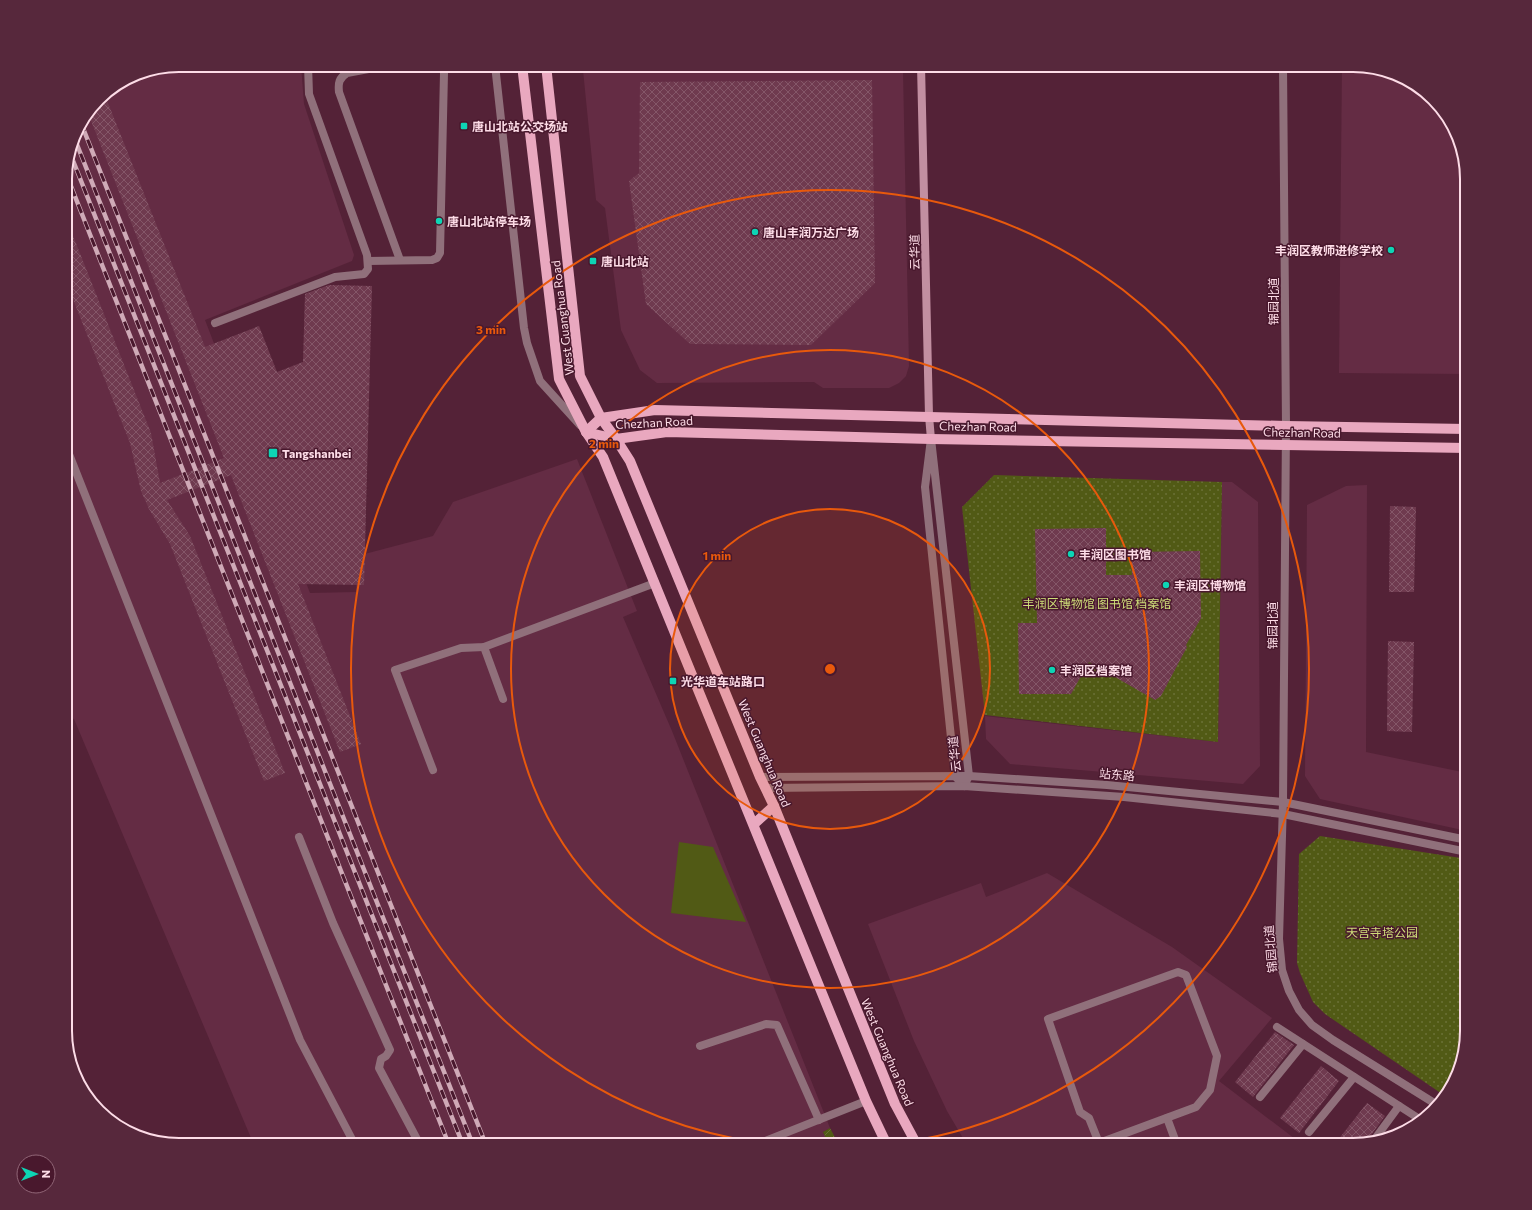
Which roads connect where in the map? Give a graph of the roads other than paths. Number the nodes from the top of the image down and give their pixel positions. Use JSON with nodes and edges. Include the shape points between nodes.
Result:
{"nodes":[{"id":1,"x":308,"y":72,"type":"edge"},
{"id":2,"x":352,"y":72,"type":"edge"},
{"id":3,"x":444,"y":72,"type":"edge"},
{"id":4,"x":496,"y":72,"type":"edge"},
{"id":5,"x":523,"y":72,"type":"edge"},
{"id":6,"x":547,"y":72,"type":"edge"},
{"id":7,"x":921,"y":72,"type":"edge"},
{"id":8,"x":1283,"y":72,"type":"edge"},
{"id":9,"x":400,"y":260,"type":"junction"},
{"id":10,"x":368,"y":261,"type":"junction"},
{"id":11,"x":215,"y":324,"type":"dead end"},
{"id":12,"x":929,"y":416,"type":"junction"},
{"id":13,"x":600,"y":418,"type":"junction"},
{"id":14,"x":1286,"y":426,"type":"junction"},
{"id":15,"x":1460,"y":429,"type":"edge"},
{"id":16,"x":586,"y":432,"type":"junction"},
{"id":17,"x":616,"y":439,"type":"junction"},
{"id":18,"x":932,"y":439,"type":"junction"},
{"id":19,"x":1286,"y":445,"type":"junction"},
{"id":20,"x":1460,"y":448,"type":"edge"},
{"id":21,"x":72,"y":462,"type":"edge"},
{"id":22,"x":655,"y":583,"type":"junction"},
{"id":23,"x":484,"y":647,"type":"junction"},
{"id":24,"x":503,"y":699,"type":"dead end"},
{"id":25,"x":433,"y":770,"type":"dead end"},
{"id":26,"x":955,"y":776,"type":"junction"},
{"id":27,"x":969,"y":776,"type":"junction"},
{"id":28,"x":760,"y":777,"type":"junction"},
{"id":29,"x":964,"y":786,"type":"junction"},
{"id":30,"x":765,"y":788,"type":"junction"},
{"id":31,"x":1283,"y":802,"type":"junction"},
{"id":32,"x":774,"y":806,"type":"junction"},
{"id":33,"x":1283,"y":814,"type":"junction"},
{"id":34,"x":754,"y":824,"type":"junction"},
{"id":35,"x":299,"y":838,"type":"dead end"},
{"id":36,"x":1460,"y":839,"type":"edge"},
{"id":37,"x":1460,"y":851,"type":"edge"},
{"id":38,"x":1277,"y":1027,"type":"dead end"},
{"id":39,"x":1303,"y":1044,"type":"junction"},
{"id":40,"x":700,"y":1046,"type":"dead end"},
{"id":41,"x":1354,"y":1077,"type":"junction"},
{"id":42,"x":1260,"y":1097,"type":"dead end"},
{"id":43,"x":866,"y":1101,"type":"junction"},
{"id":44,"x":1433,"y":1102,"type":"edge"},
{"id":45,"x":1399,"y":1106,"type":"junction"},
{"id":46,"x":1416,"y":1117,"type":"edge"},
{"id":47,"x":1166,"y":1118,"type":"junction"},
{"id":48,"x":819,"y":1120,"type":"junction"},
{"id":49,"x":1308,"y":1132,"type":"dead end"},
{"id":50,"x":1378,"y":1135,"type":"edge"},
{"id":51,"x":351,"y":1138,"type":"edge"},
{"id":52,"x":416,"y":1138,"type":"edge"},
{"id":53,"x":773,"y":1138,"type":"edge"},
{"id":54,"x":884,"y":1138,"type":"edge"},
{"id":55,"x":913,"y":1138,"type":"edge"},
{"id":56,"x":1097,"y":1138,"type":"edge"},
{"id":57,"x":1114,"y":1138,"type":"edge"},
{"id":58,"x":1174,"y":1138,"type":"edge"}],
"edges":[{"from":1,"to":10,"type":"street","via":[[309,94]]},
{"from":2,"to":9,"type":"street","via":[[341,77],[338,84],[339,92]]},
{"from":3,"to":9,"type":"street","via":[[440,253],[432,260]]},
{"from":4,"to":16,"type":"street","via":[[527,343],[540,381]]},
{"from":5,"to":16,"type":"main road","name":"West Guanghua Road","via":[[559,379]]},
{"from":6,"to":13,"type":"main road","name":"West Guanghua Road","via":[[580,376]]},
{"from":7,"to":12,"type":"main road","name":"云华道"},
{"from":8,"to":14,"type":"street","name":"锦园北道"},
{"from":9,"to":10,"type":"street"},
{"from":10,"to":11,"type":"street","via":[[368,269],[364,274],[335,277]]},
{"from":12,"to":13,"type":"main road","name":"Chezhan Road","via":[[656,410]]},
{"from":12,"to":14,"type":"main road","name":"Chezhan Road"},
{"from":12,"to":18,"type":"main road","name":"云华道"},
{"from":13,"to":16,"type":"main road","name":"Chezhan Road"},
{"from":13,"to":17,"type":"main road","name":"West Guanghua Road"},
{"from":14,"to":15,"type":"main road","name":"Chezhan Road"},
{"from":14,"to":19,"type":"street","name":"锦园北道"},
{"from":16,"to":17,"type":"main road","name":"Chezhan Road"},
{"from":16,"to":22,"type":"main road","name":"West Guanghua Road","via":[[603,457]]},
{"from":17,"to":18,"type":"main road","name":"Chezhan Road","via":[[666,432]]},
{"from":17,"to":28,"type":"main road","name":"West Guanghua Road","via":[[630,461]]},
{"from":18,"to":19,"type":"main road","name":"Chezhan Road"},
{"from":18,"to":26,"type":"street","name":"云华道","via":[[925,487]]},
{"from":18,"to":27,"type":"street","name":"云华道"},
{"from":19,"to":20,"type":"main road","name":"Chezhan Road"},
{"from":19,"to":31,"type":"street","name":"锦园北道"},
{"from":21,"to":51,"type":"street","via":[[300,1040]]},
{"from":22,"to":23,"type":"street"},
{"from":22,"to":34,"type":"main road","name":"West Guanghua Road"},
{"from":23,"to":24,"type":"street"},
{"from":23,"to":25,"type":"street","via":[[461,648],[395,670]]},
{"from":26,"to":27,"type":"street","name":"站东路"},
{"from":26,"to":28,"type":"street","name":"站东路"},
{"from":26,"to":29,"type":"street","name":"云华道"},
{"from":27,"to":29,"type":"street","name":"云华道"},
{"from":27,"to":31,"type":"street","name":"站东路","via":[[1107,785]]},
{"from":28,"to":30,"type":"main road","name":"West Guanghua Road"},
{"from":29,"to":30,"type":"street","name":"站东路"},
{"from":29,"to":33,"type":"street","name":"站东路","via":[[1124,798]]},
{"from":30,"to":32,"type":"main road","name":"West Guanghua Road"},
{"from":31,"to":33,"type":"street","name":"锦园北道"},
{"from":31,"to":36,"type":"street","name":"站东路"},
{"from":32,"to":34,"type":"main road"},
{"from":32,"to":55,"type":"main road","name":"West Guanghua Road","via":[[895,1104]]},
{"from":33,"to":37,"type":"street","name":"站东路"},
{"from":33,"to":44,"type":"street","name":"锦园北道","via":[[1279,939],[1282,970],[1289,991],[1299,1010],[1312,1025]]},
{"from":34,"to":43,"type":"main road","name":"West Guanghua Road"},
{"from":35,"to":52,"type":"street","via":[[333,923],[390,1050],[381,1059],[379,1068]]},
{"from":38,"to":39,"type":"street"},
{"from":39,"to":41,"type":"street"},
{"from":39,"to":42,"type":"street"},
{"from":40,"to":48,"type":"street","via":[[766,1024],[777,1025]]},
{"from":41,"to":45,"type":"street"},
{"from":41,"to":49,"type":"street"},
{"from":43,"to":48,"type":"street"},
{"from":43,"to":54,"type":"main road","name":"West Guanghua Road"},
{"from":45,"to":46,"type":"street"},
{"from":45,"to":50,"type":"street"},
{"from":47,"to":56,"type":"street","via":[[1196,1106],[1210,1090],[1217,1056],[1186,975],[1178,972],[1048,1019],[1080,1112],[1089,1118]]},
{"from":47,"to":57,"type":"street"},
{"from":47,"to":58,"type":"street"},
{"from":48,"to":53,"type":"street"}]}
